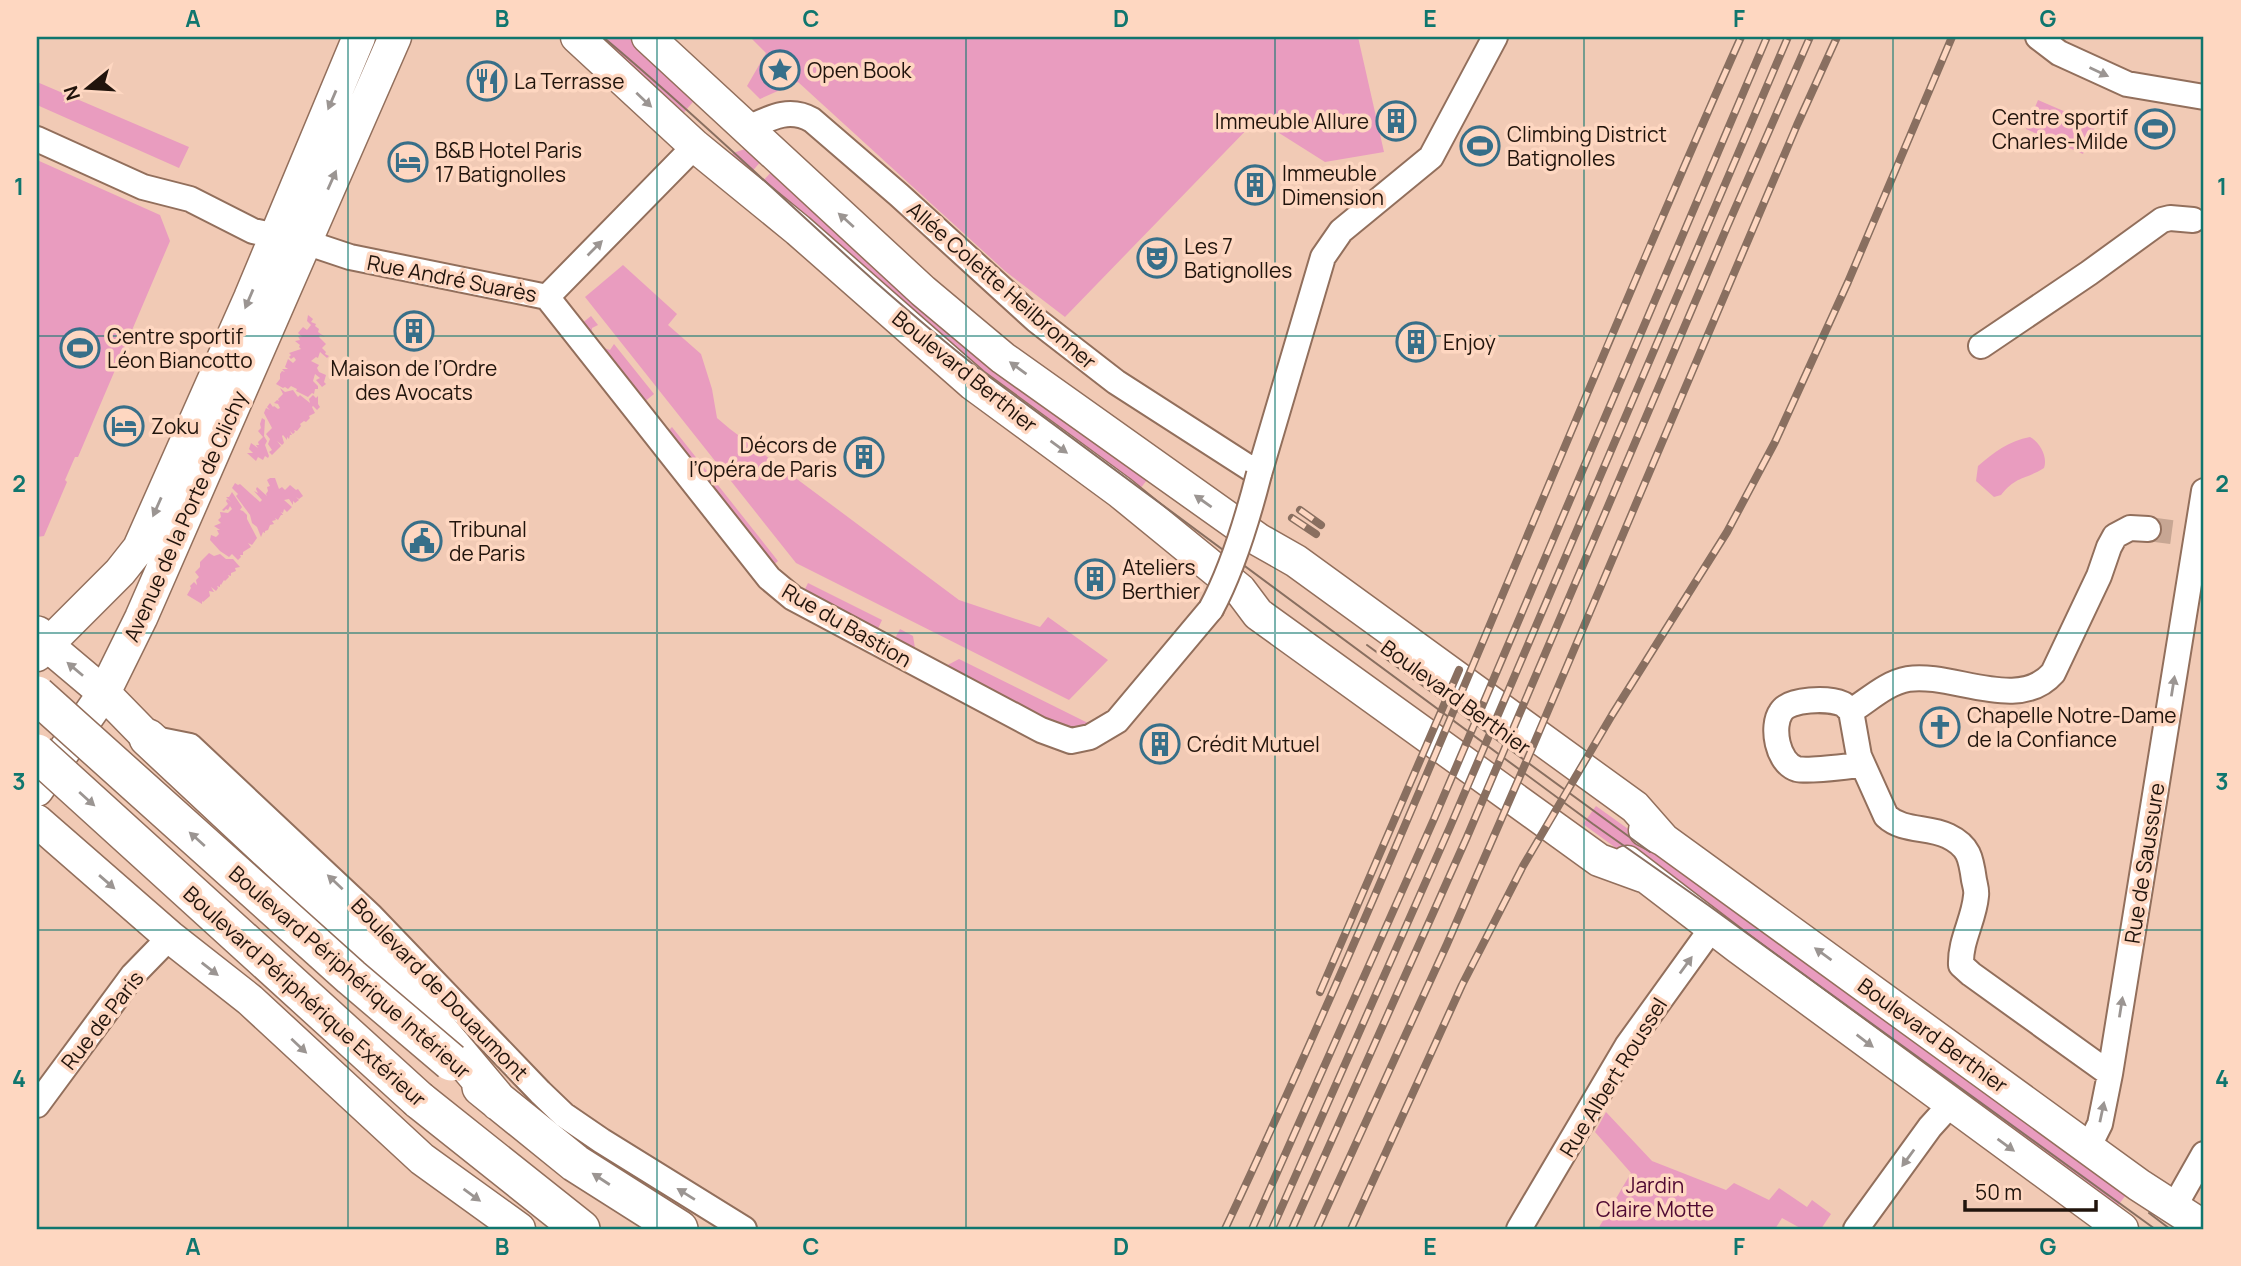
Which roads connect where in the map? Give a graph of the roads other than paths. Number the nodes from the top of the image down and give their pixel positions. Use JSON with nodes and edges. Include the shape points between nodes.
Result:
{"nodes":[{"id":1,"x":359,"y":37,"type":"edge"},
{"id":2,"x":395,"y":37,"type":"edge"},
{"id":3,"x":576,"y":37,"type":"edge"},
{"id":4,"x":648,"y":37,"type":"edge"},
{"id":5,"x":1495,"y":37,"type":"edge"},
{"id":6,"x":2038,"y":37,"type":"edge"},
{"id":7,"x":2204,"y":97,"type":"edge"},
{"id":8,"x":748,"y":128,"type":"junction"},
{"id":9,"x":37,"y":139,"type":"edge"},
{"id":10,"x":695,"y":146,"type":"junction"},
{"id":11,"x":2193,"y":220,"type":"dead end"},
{"id":12,"x":274,"y":236,"type":"junction"},
{"id":13,"x":305,"y":243,"type":"junction"},
{"id":14,"x":547,"y":297,"type":"junction"},
{"id":15,"x":1981,"y":346,"type":"dead end"},
{"id":16,"x":1259,"y":474,"type":"junction"},
{"id":17,"x":2204,"y":491,"type":"edge"},
{"id":18,"x":2148,"y":529,"type":"tunnel mouth"},
{"id":19,"x":40,"y":645,"type":"edge"},
{"id":20,"x":104,"y":693,"type":"junction"},
{"id":21,"x":37,"y":695,"type":"edge"},
{"id":22,"x":1851,"y":711,"type":"junction"},
{"id":23,"x":148,"y":738,"type":"junction"},
{"id":24,"x":37,"y":753,"type":"edge"},
{"id":25,"x":1862,"y":765,"type":"junction"},
{"id":26,"x":37,"y":790,"type":"edge"},
{"id":27,"x":37,"y":821,"type":"edge"},
{"id":28,"x":1713,"y":928,"type":"junction"},
{"id":29,"x":170,"y":937,"type":"junction"},
{"id":30,"x":2110,"y":1074,"type":"junction"},
{"id":31,"x":499,"y":1102,"type":"junction"},
{"id":32,"x":37,"y":1105,"type":"edge"},
{"id":33,"x":1951,"y":1105,"type":"junction"},
{"id":34,"x":2088,"y":1148,"type":"junction"},
{"id":35,"x":2204,"y":1154,"type":"edge"},
{"id":36,"x":2192,"y":1221,"type":"edge"},
{"id":37,"x":519,"y":1229,"type":"edge"},
{"id":38,"x":581,"y":1229,"type":"edge"},
{"id":39,"x":679,"y":1229,"type":"edge"},
{"id":40,"x":744,"y":1229,"type":"edge"},
{"id":41,"x":1519,"y":1229,"type":"edge"},
{"id":42,"x":1856,"y":1229,"type":"edge"},
{"id":43,"x":2122,"y":1229,"type":"edge"}],
"edges":[{"from":1,"to":12,"type":"main road","name":"Avenue de la Porte de Clichy","one_way":true},
{"from":13,"to":2,"type":"main road","name":"Avenue de la Porte de Clichy","one_way":true},
{"from":3,"to":10,"type":"main road","name":"Boulevard Berthier","one_way":true},
{"from":4,"to":8,"type":"main road","name":"Boulevard Berthier"},
{"from":5,"to":16,"type":"street","name":"Rue du Bastion","via":[[1431,157],[1341,231],[1323,257]]},
{"from":6,"to":7,"type":"street","one_way":true,"via":[[2059,53],[2127,84]]},
{"from":8,"to":10,"type":"main road"},
{"from":8,"to":16,"type":"street","name":"Allée Colette Heilbronner","via":[[788,113],[812,120],[1036,320],[1116,382]]},
{"from":34,"to":8,"type":"main road","name":"Boulevard Berthier","one_way":true,"via":[[1664,840],[1627,821],[1286,574],[1259,540],[1003,358],[903,273]]},
{"from":9,"to":12,"type":"street","name":"Rue André Suarès","via":[[143,187],[190,199],[253,232]]},
{"from":14,"to":10,"type":"street","name":"Rue André Suarès","one_way":true},
{"from":10,"to":28,"type":"main road","name":"Boulevard Berthier","one_way":true,"via":[[973,384],[1120,492],[1240,590],[1267,599]]},
{"from":11,"to":15,"type":"street","via":[[2162,220]]},
{"from":12,"to":13,"type":"street","name":"Rue André Suarès"},
{"from":12,"to":19,"type":"main road","name":"Avenue de la Porte de Clichy","one_way":true,"via":[[139,548],[120,572]]},
{"from":13,"to":14,"type":"street","name":"Rue André Suarès","via":[[350,257]]},
{"from":13,"to":20,"type":"main road","name":"Avenue de la Porte de Clichy","via":[[154,590]]},
{"from":14,"to":16,"type":"street","name":"Rue du Bastion","bridge":true,"via":[[782,590],[1041,730],[1071,741],[1090,737],[1117,721],[1209,610],[1219,593]]},
{"from":30,"to":17,"type":"street","name":"Rue de Saussure","one_way":true,"via":[[2187,535]]},
{"from":18,"to":22,"type":"street","via":[[2130,528],[2115,536],[2045,682],[2032,689],[2006,690],[1922,678],[1906,680],[1891,684]]},
{"from":20,"to":19,"type":"main road","one_way":true},
{"from":20,"to":23,"type":"main road"},
{"from":20,"to":26,"type":"main road","name":"Avenue de la Porte de Clichy"},
{"from":31,"to":21,"type":"highway","name":"Boulevard Périphérique Intérieur","one_way":true,"bridge":true,"via":[[351,977]]},
{"from":22,"to":25,"type":"street"},
{"from":22,"to":25,"type":"street","via":[[1829,700],[1792,702],[1779,715],[1778,747],[1784,761],[1798,769]]},
{"from":23,"to":31,"type":"highway","via":[[345,922]]},
{"from":40,"to":23,"type":"street","name":"Boulevard de Douaumont","one_way":true,"via":[[564,1115],[371,916],[190,746]]},
{"from":24,"to":38,"type":"highway","name":"Boulevard Périphérique Extérieur","one_way":true,"bridge":true,"via":[[419,1100]]},
{"from":25,"to":30,"type":"street","via":[[1894,823],[1948,836],[1962,844],[1971,858],[1976,895],[1960,950],[1961,965]]},
{"from":27,"to":29,"type":"main road","one_way":true},
{"from":28,"to":33,"type":"main road","name":"Boulevard Berthier","one_way":true},
{"from":41,"to":28,"type":"street","name":"Rue Albert Roussel","one_way":true,"via":[[1627,1046]]},
{"from":29,"to":32,"type":"street","name":"Rue de Paris","via":[[132,975]]},
{"from":29,"to":37,"type":"main road","one_way":true,"via":[[250,1000],[422,1159]]},
{"from":34,"to":30,"type":"street","name":"Rue de Saussure","one_way":true,"via":[[2100,1124]]},
{"from":39,"to":31,"type":"highway","name":"Boulevard Périphérique Intérieur","one_way":true,"via":[[575,1163]]},
{"from":33,"to":42,"type":"street","one_way":true},
{"from":33,"to":43,"type":"main road","name":"Boulevard Berthier","one_way":true},
{"from":34,"to":36,"type":"main road","name":"Boulevard Berthier"},
{"from":35,"to":36,"type":"street"}]}
